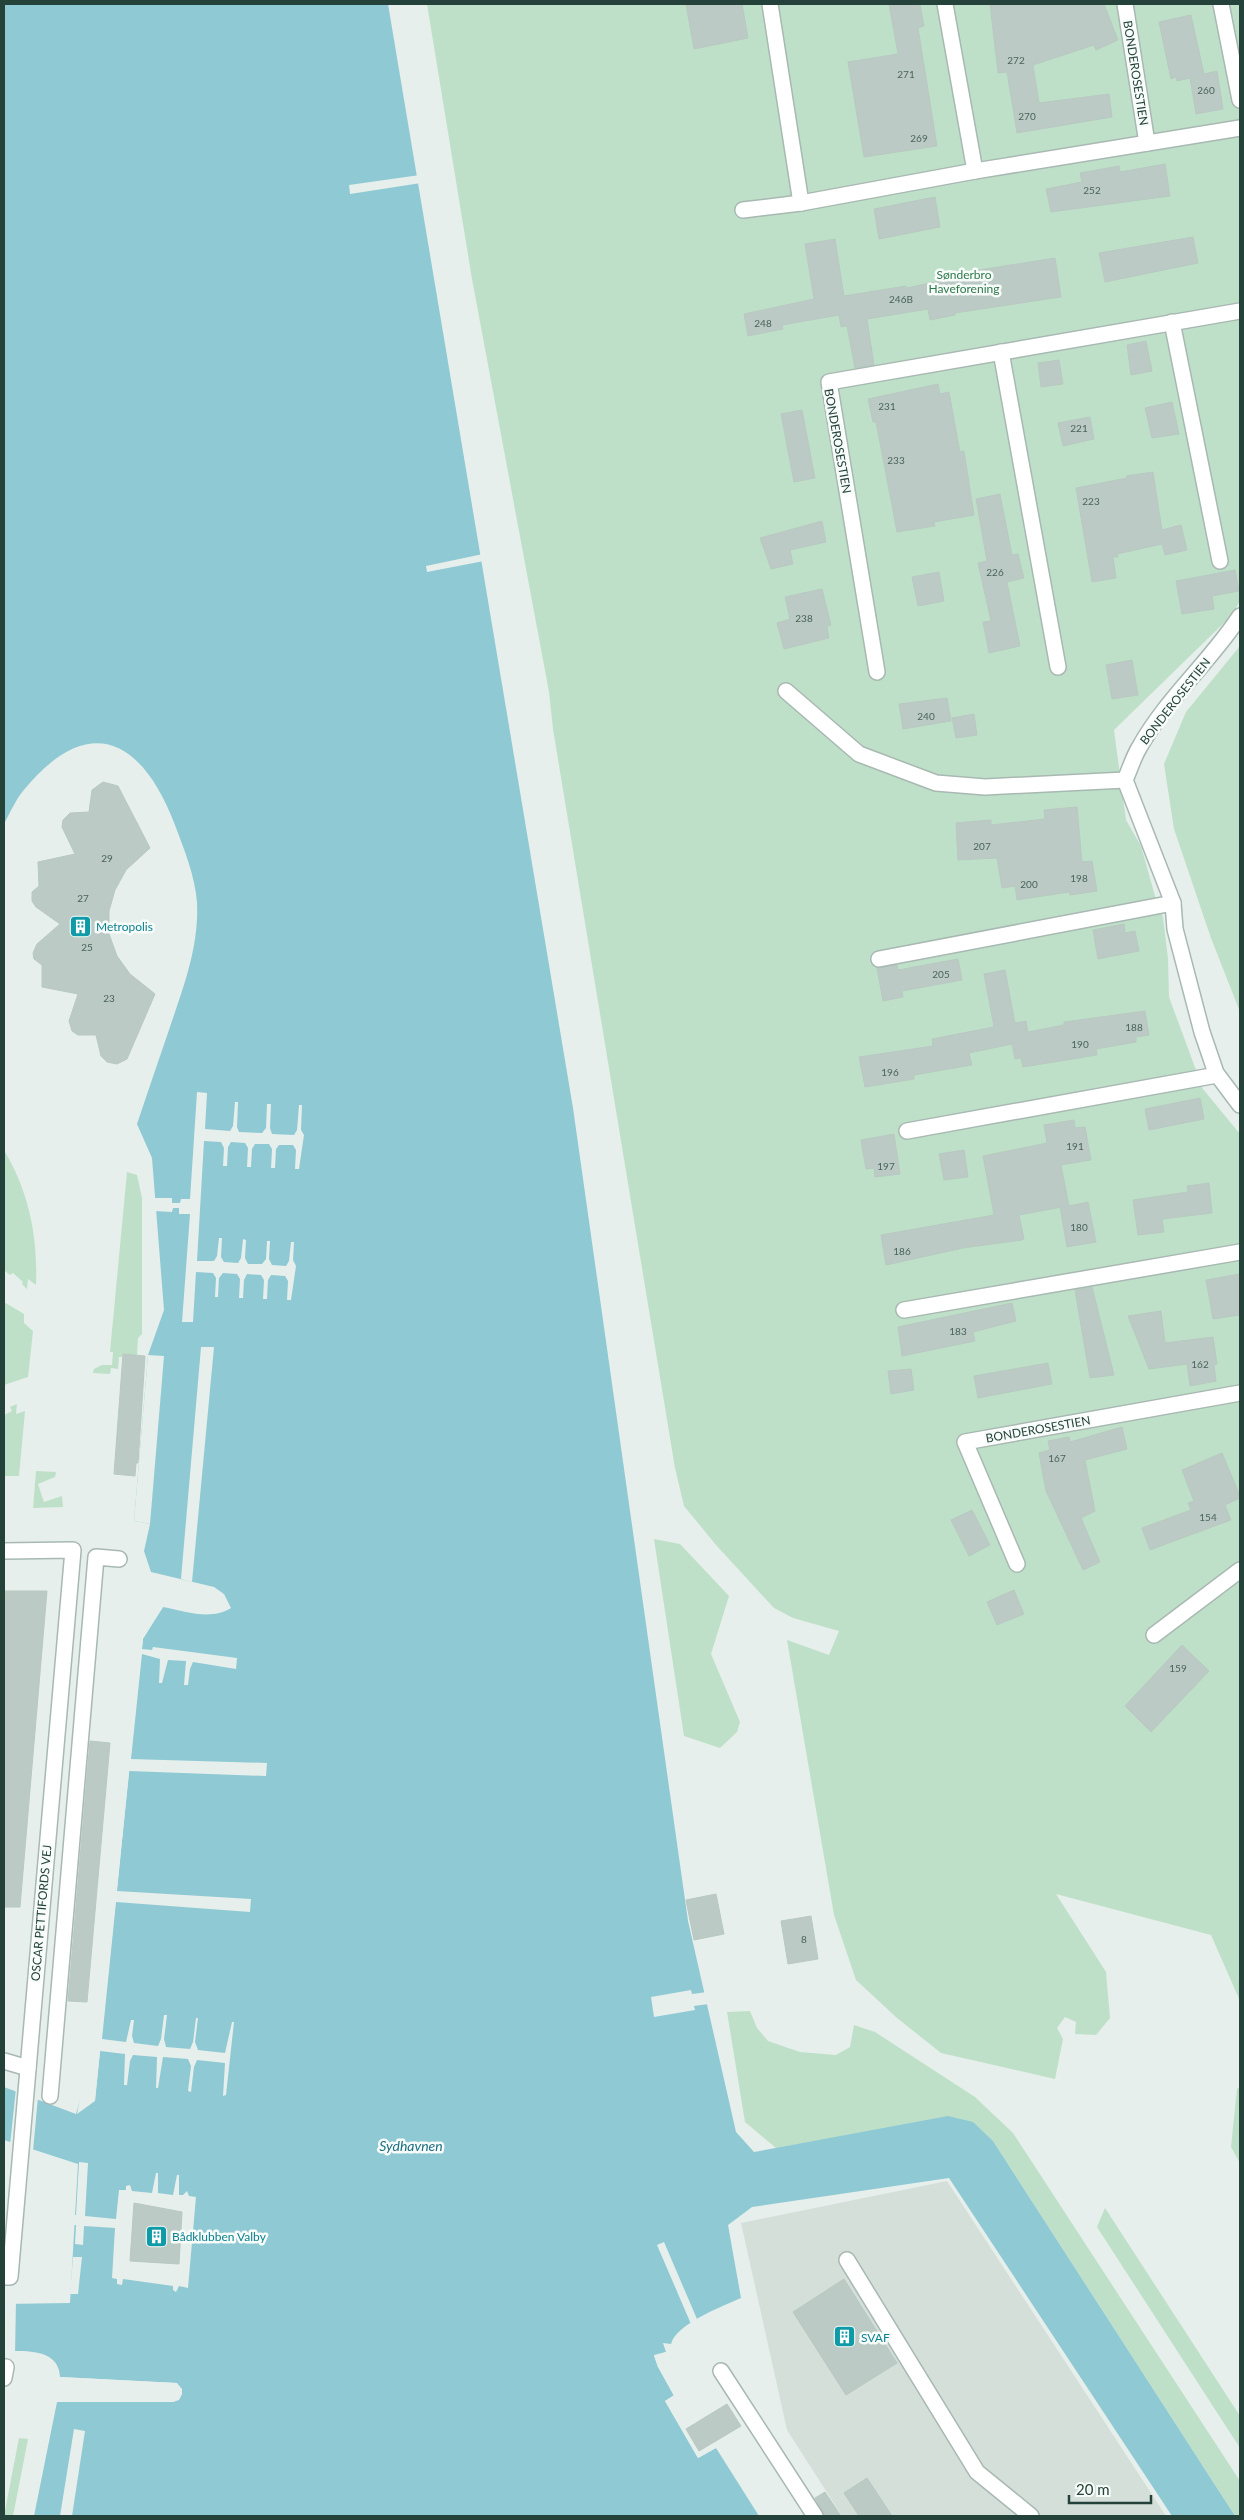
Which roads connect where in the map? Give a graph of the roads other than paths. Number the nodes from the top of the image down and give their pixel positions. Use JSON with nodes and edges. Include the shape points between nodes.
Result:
{"nodes":[{"id":1,"x":770,"y":4,"type":"edge"},
{"id":2,"x":945,"y":4,"type":"edge"},
{"id":3,"x":1124,"y":4,"type":"edge"},
{"id":4,"x":1221,"y":4,"type":"edge"},
{"id":5,"x":1240,"y":100,"type":"edge"},
{"id":6,"x":1240,"y":128,"type":"edge"},
{"id":7,"x":1148,"y":143,"type":"junction"},
{"id":8,"x":974,"y":171,"type":"junction"},
{"id":9,"x":801,"y":203,"type":"junction"},
{"id":10,"x":743,"y":210,"type":"dead end"},
{"id":11,"x":1240,"y":311,"type":"edge"},
{"id":12,"x":1172,"y":322,"type":"junction"},
{"id":13,"x":1001,"y":352,"type":"junction"},
{"id":14,"x":1220,"y":560,"type":"dead end"},
{"id":15,"x":1240,"y":616,"type":"edge"},
{"id":16,"x":1058,"y":667,"type":"dead end"},
{"id":17,"x":877,"y":672,"type":"dead end"},
{"id":18,"x":786,"y":691,"type":"dead end"},
{"id":19,"x":1125,"y":780,"type":"junction"},
{"id":20,"x":1173,"y":903,"type":"junction"},
{"id":21,"x":879,"y":959,"type":"dead end"},
{"id":22,"x":1218,"y":1075,"type":"junction"},
{"id":23,"x":1240,"y":1104,"type":"edge"},
{"id":24,"x":907,"y":1131,"type":"dead end"},
{"id":25,"x":1240,"y":1252,"type":"edge"},
{"id":26,"x":904,"y":1310,"type":"dead end"},
{"id":27,"x":1240,"y":1393,"type":"edge"},
{"id":28,"x":4,"y":1551,"type":"edge"},
{"id":29,"x":119,"y":1558,"type":"dead end"},
{"id":30,"x":1017,"y":1564,"type":"dead end"},
{"id":31,"x":1240,"y":1570,"type":"edge"},
{"id":32,"x":1154,"y":1635,"type":"dead end"},
{"id":33,"x":4,"y":2061,"type":"edge"},
{"id":34,"x":28,"y":2068,"type":"junction"},
{"id":35,"x":50,"y":2096,"type":"dead end"},
{"id":36,"x":847,"y":2260,"type":"dead end"},
{"id":37,"x":7,"y":2277,"type":"edge"},
{"id":38,"x":721,"y":2371,"type":"dead end"},
{"id":39,"x":815,"y":2516,"type":"edge"},
{"id":40,"x":1031,"y":2516,"type":"edge"}],
"edges":[{"from":1,"to":9,"type":"street"},
{"from":2,"to":8,"type":"street"},
{"from":3,"to":7,"type":"street","name":"BONDEROSESTIEN"},
{"from":4,"to":5,"type":"street"},
{"from":6,"to":7,"type":"street","name":"BONDEROSESTIEN"},
{"from":7,"to":8,"type":"street","name":"BONDEROSESTIEN"},
{"from":8,"to":9,"type":"street","name":"BONDEROSESTIEN"},
{"from":9,"to":10,"type":"street","name":"BONDEROSESTIEN"},
{"from":11,"to":12,"type":"street","name":"BONDEROSESTIEN"},
{"from":12,"to":13,"type":"street","name":"BONDEROSESTIEN"},
{"from":12,"to":14,"type":"street"},
{"from":13,"to":16,"type":"street"},
{"from":13,"to":17,"type":"street","name":"BONDEROSESTIEN","via":[[829,382]]},
{"from":15,"to":19,"type":"street","name":"BONDEROSESTIEN","via":[[1167,707],[1139,748]]},
{"from":18,"to":19,"type":"street","via":[[859,754],[936,784],[985,787]]},
{"from":19,"to":20,"type":"street"},
{"from":20,"to":21,"type":"street"},
{"from":20,"to":22,"type":"street","via":[[1176,929],[1202,1032]]},
{"from":22,"to":23,"type":"street"},
{"from":22,"to":24,"type":"street"},
{"from":25,"to":26,"type":"street"},
{"from":27,"to":30,"type":"street","name":"BONDEROSESTIEN","via":[[966,1442]]},
{"from":28,"to":34,"type":"street","name":"OSCAR PETTIFORDS VEJ","via":[[72,1550]]},
{"from":29,"to":35,"type":"street","via":[[96,1557]]},
{"from":31,"to":32,"type":"street"},
{"from":33,"to":34,"type":"street"},
{"from":34,"to":37,"type":"street","name":"OSCAR PETTIFORDS VEJ"},
{"from":36,"to":40,"type":"street","via":[[977,2472]]},
{"from":38,"to":39,"type":"street"}]}
